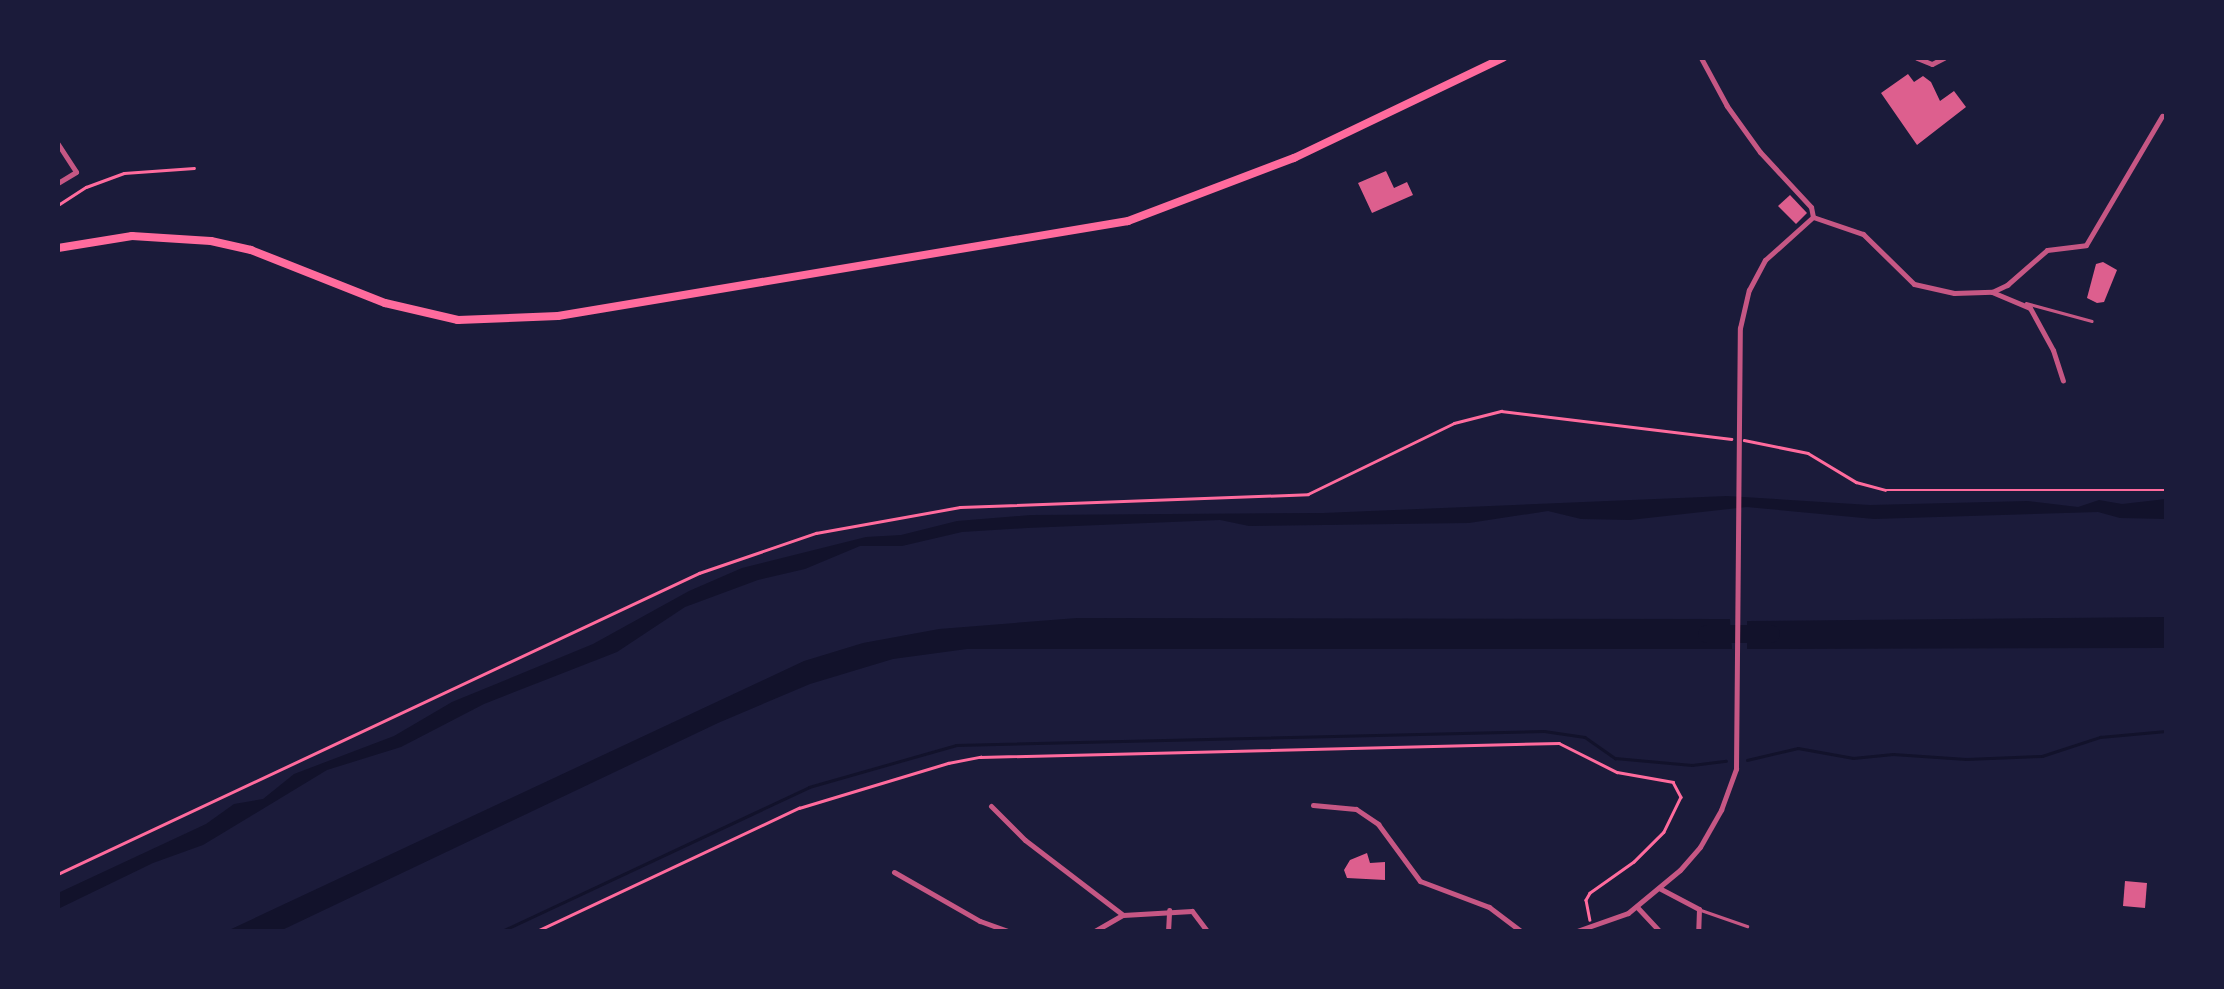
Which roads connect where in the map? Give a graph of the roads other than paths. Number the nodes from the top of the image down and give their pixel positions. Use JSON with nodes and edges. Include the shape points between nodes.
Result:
{"nodes":[{"id":1,"x":1503,"y":58,"type":"edge"},
{"id":2,"x":1701,"y":58,"type":"edge"},
{"id":3,"x":1917,"y":58,"type":"edge"},
{"id":4,"x":1944,"y":58,"type":"edge"},
{"id":5,"x":2164,"y":114,"type":"edge"},
{"id":6,"x":58,"y":144,"type":"edge"},
{"id":7,"x":58,"y":183,"type":"edge"},
{"id":8,"x":1812,"y":217,"type":"junction"},
{"id":9,"x":58,"y":248,"type":"edge"},
{"id":10,"x":1992,"y":292,"type":"junction"},
{"id":11,"x":2024,"y":303,"type":"junction"},
{"id":12,"x":2092,"y":322,"type":"dead end"},
{"id":13,"x":2063,"y":380,"type":"dead end"},
{"id":14,"x":1313,"y":805,"type":"dead end"},
{"id":15,"x":991,"y":806,"type":"dead end"},
{"id":16,"x":894,"y":872,"type":"dead end"},
{"id":17,"x":1659,"y":888,"type":"junction"},
{"id":18,"x":1637,"y":907,"type":"junction"},
{"id":19,"x":1700,"y":909,"type":"junction"},
{"id":20,"x":1169,"y":910,"type":"junction"},
{"id":21,"x":1123,"y":915,"type":"junction"},
{"id":22,"x":1747,"y":926,"type":"dead end"},
{"id":23,"x":1010,"y":932,"type":"edge"},
{"id":24,"x":1093,"y":932,"type":"edge"},
{"id":25,"x":1168,"y":932,"type":"edge"},
{"id":26,"x":1208,"y":932,"type":"edge"},
{"id":27,"x":1522,"y":932,"type":"edge"},
{"id":28,"x":1574,"y":932,"type":"edge"},
{"id":29,"x":1660,"y":932,"type":"edge"},
{"id":30,"x":1698,"y":932,"type":"edge"}],
"edges":[{"from":1,"to":9,"type":"main road","via":[[1294,158],[1128,220],[515,322],[458,320],[384,303],[210,241],[132,236]]},
{"from":2,"to":8,"type":"street","via":[[1727,106],[1811,206]]},
{"from":3,"to":4,"type":"street","via":[[1926,64]]},
{"from":5,"to":10,"type":"street","via":[[2086,245],[2047,250]]},
{"from":6,"to":7,"type":"street","via":[[76,172]]},
{"from":8,"to":10,"type":"street","via":[[1863,234],[1914,284]]},
{"from":8,"to":17,"type":"street","via":[[1765,260],[1740,328],[1736,769],[1700,847]]},
{"from":10,"to":11,"type":"street"},
{"from":11,"to":12,"type":"lane"},
{"from":11,"to":13,"type":"street","via":[[2054,350]]},
{"from":14,"to":27,"type":"street","via":[[1356,809],[1378,824],[1420,880],[1488,907]]},
{"from":15,"to":21,"type":"street"},
{"from":16,"to":23,"type":"street"},
{"from":17,"to":18,"type":"street"},
{"from":17,"to":19,"type":"street"},
{"from":18,"to":28,"type":"street"},
{"from":18,"to":29,"type":"street"},
{"from":19,"to":22,"type":"lane"},
{"from":19,"to":30,"type":"street"},
{"from":20,"to":21,"type":"street"},
{"from":20,"to":25,"type":"street"},
{"from":20,"to":26,"type":"street","via":[[1192,911]]},
{"from":21,"to":24,"type":"street"}]}
